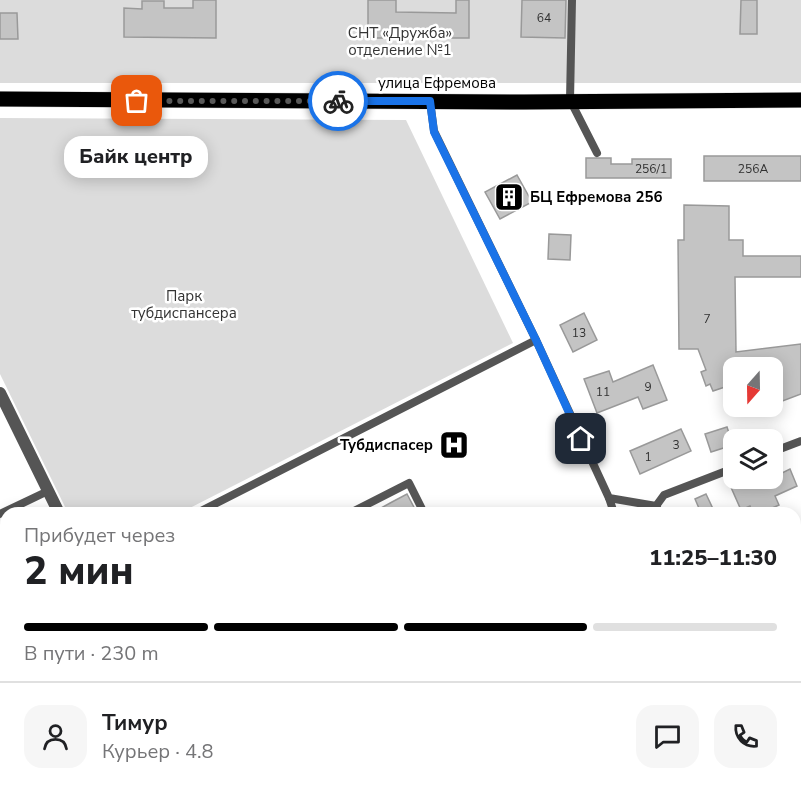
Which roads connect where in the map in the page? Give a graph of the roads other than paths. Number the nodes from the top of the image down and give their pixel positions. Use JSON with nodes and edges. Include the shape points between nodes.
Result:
{"nodes":[{"id":1,"x":572,"y":0,"type":"edge"},
{"id":2,"x":0,"y":99,"type":"edge"},
{"id":3,"x":570,"y":100,"type":"junction"},
{"id":4,"x":801,"y":100,"type":"edge"},
{"id":5,"x":430,"y":101,"type":"junction"},
{"id":6,"x":597,"y":153,"type":"dead end"},
{"id":7,"x":536,"y":340,"type":"junction"},
{"id":8,"x":0,"y":393,"type":"edge"},
{"id":9,"x":801,"y":441,"type":"edge"},
{"id":10,"x":783,"y":448,"type":"edge"},
{"id":11,"x":723,"y":472,"type":"edge"},
{"id":12,"x":48,"y":491,"type":"junction"},
{"id":13,"x":609,"y":498,"type":"junction"},
{"id":14,"x":15,"y":507,"type":"edge"},
{"id":15,"x":56,"y":507,"type":"edge"},
{"id":16,"x":209,"y":507,"type":"edge"},
{"id":17,"x":362,"y":507,"type":"edge"},
{"id":18,"x":421,"y":507,"type":"edge"},
{"id":19,"x":612,"y":507,"type":"edge"},
{"id":20,"x":646,"y":507,"type":"edge"},
{"id":21,"x":659,"y":507,"type":"edge"}],
"edges":[{"from":1,"to":3,"type":"lane"},
{"from":2,"to":5,"type":"main road","name":"улица Ефремова"},
{"from":3,"to":4,"type":"main road","name":"улица Ефремова"},
{"from":3,"to":5,"type":"main road","name":"улица Ефремова"},
{"from":3,"to":6,"type":"lane"},
{"from":5,"to":7,"type":"lane","via":[[434,132]]},
{"from":7,"to":13,"type":"lane"},
{"from":7,"to":16,"type":"lane"},
{"from":8,"to":12,"type":"street"},
{"from":9,"to":10,"type":"lane"},
{"from":11,"to":21,"type":"lane","via":[[664,495]]},
{"from":12,"to":14,"type":"lane"},
{"from":12,"to":15,"type":"street"},
{"from":13,"to":19,"type":"lane"},
{"from":13,"to":20,"type":"lane"},
{"from":17,"to":18,"type":"lane","via":[[409,483]]}]}
